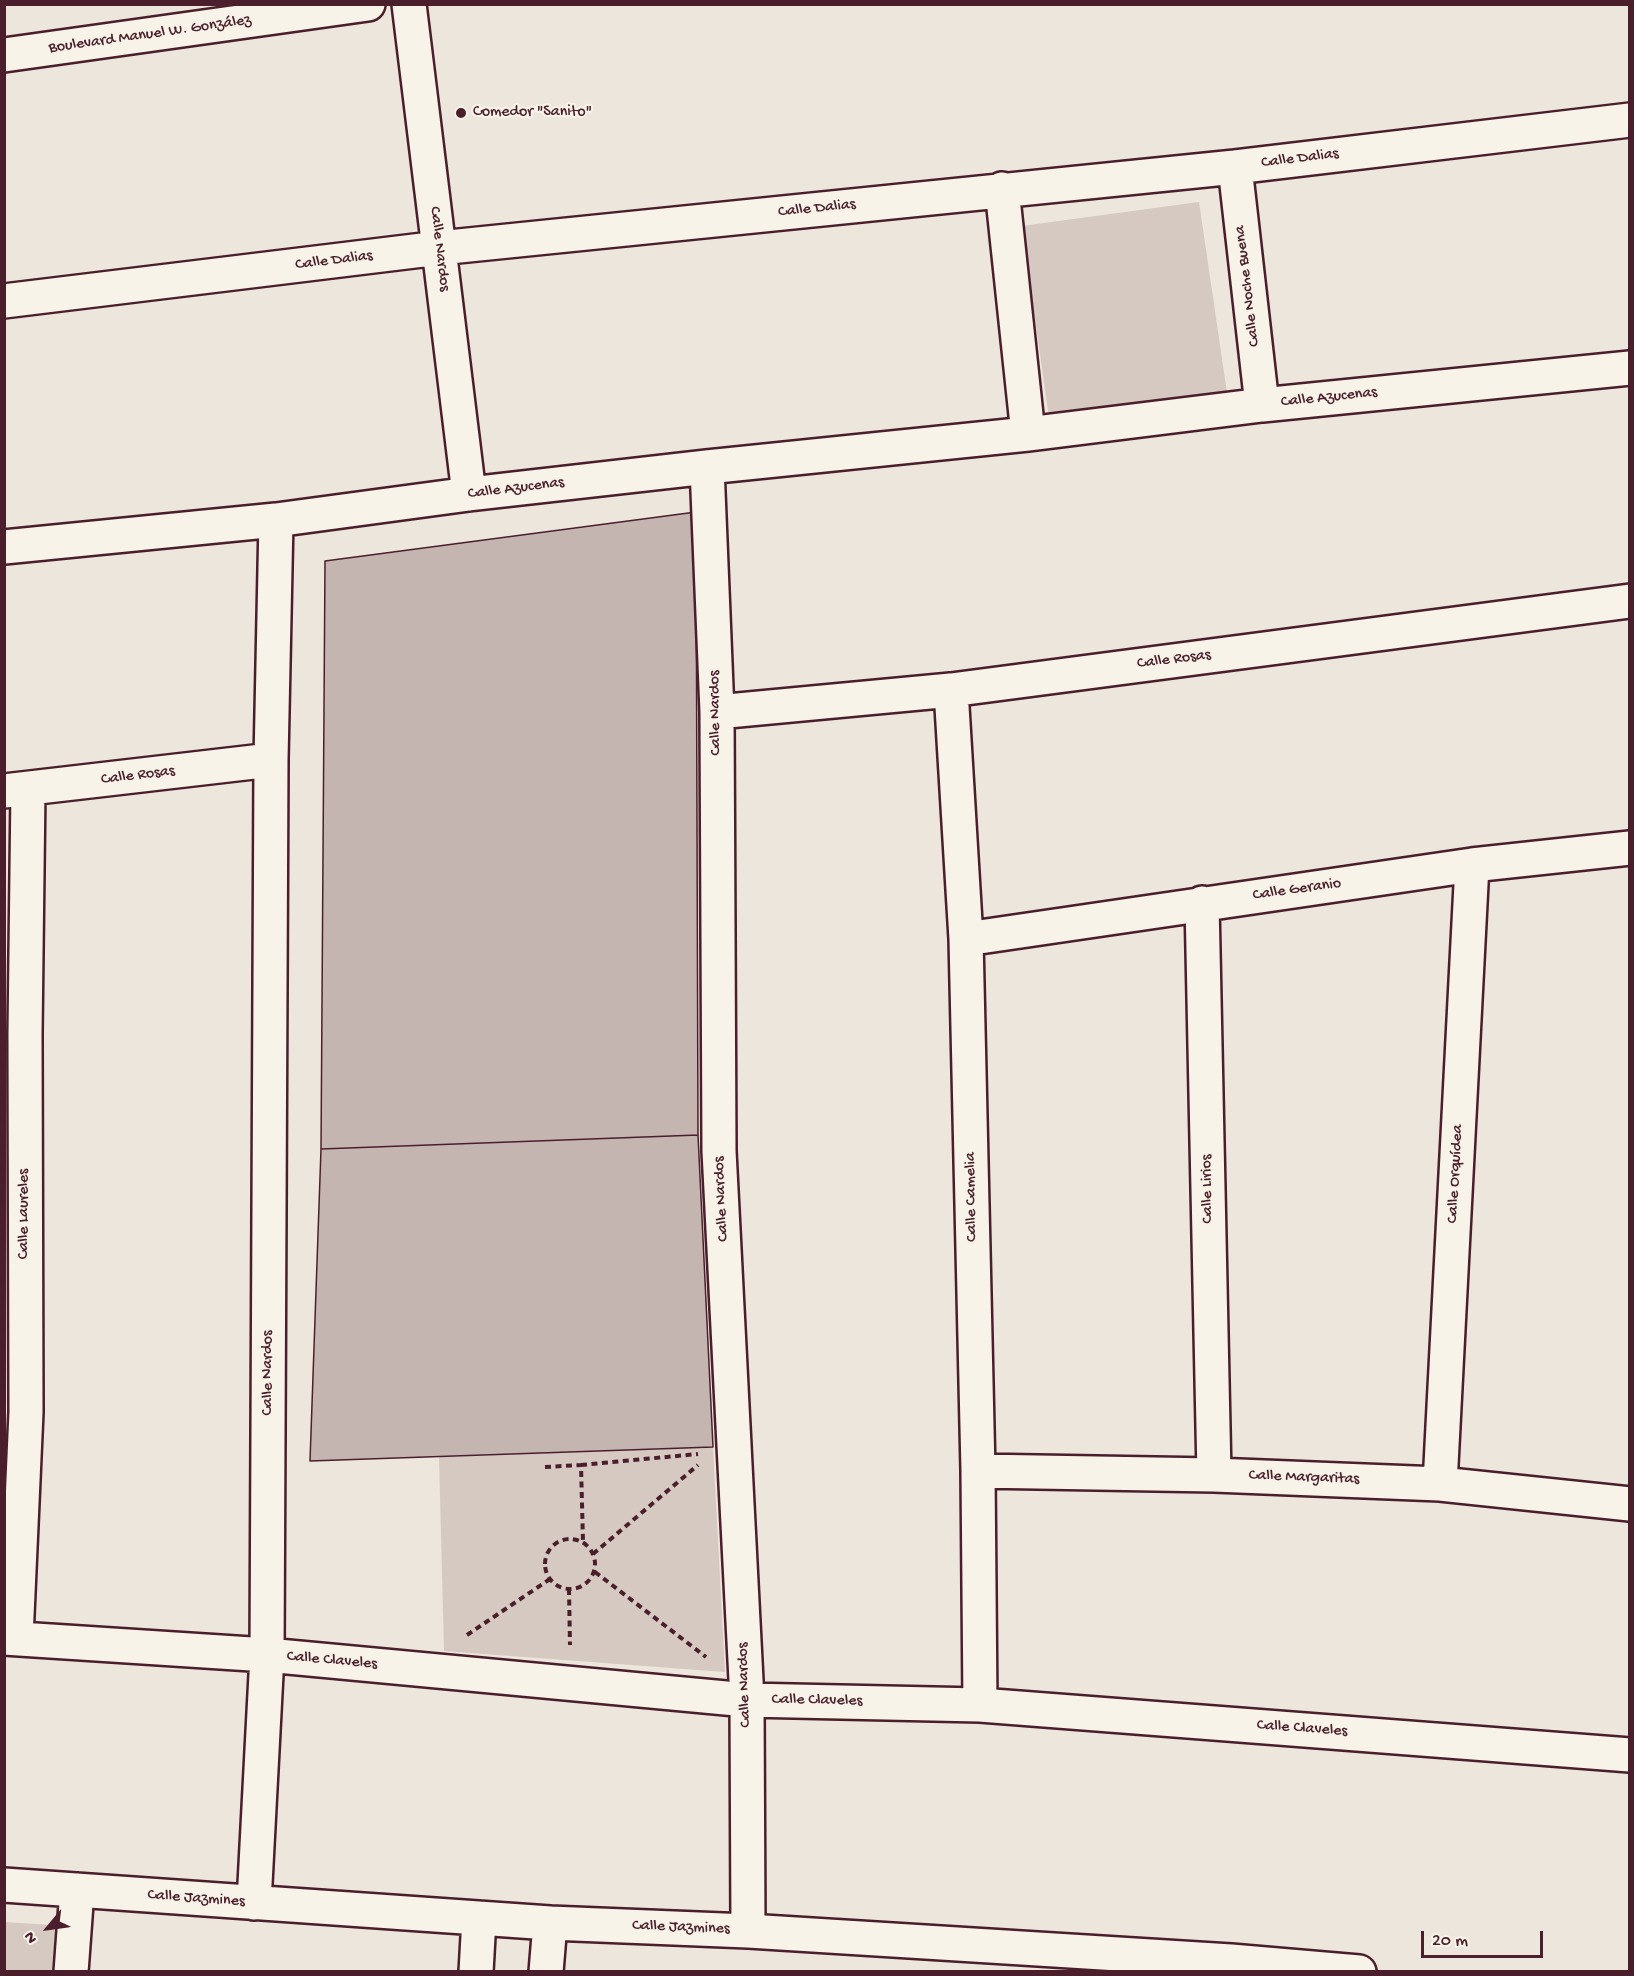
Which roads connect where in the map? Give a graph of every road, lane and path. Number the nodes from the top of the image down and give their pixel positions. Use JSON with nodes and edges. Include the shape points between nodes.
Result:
{"nodes":[{"id":1,"x":368,"y":4,"type":"edge"},
{"id":2,"x":409,"y":4,"type":"edge"},
{"id":3,"x":4,"y":55,"type":"edge"},
{"id":4,"x":1629,"y":120,"type":"edge"},
{"id":5,"x":1235,"y":167,"type":"junction"},
{"id":6,"x":1002,"y":189,"type":"junction"},
{"id":7,"x":439,"y":248,"type":"junction"},
{"id":8,"x":4,"y":301,"type":"edge"},
{"id":9,"x":1629,"y":368,"type":"edge"},
{"id":10,"x":1262,"y":405,"type":"junction"},
{"id":11,"x":1028,"y":434,"type":"junction"},
{"id":12,"x":707,"y":467,"type":"junction"},
{"id":13,"x":469,"y":494,"type":"junction"},
{"id":14,"x":276,"y":520,"type":"junction"},
{"id":15,"x":4,"y":547,"type":"edge"},
{"id":16,"x":1629,"y":601,"type":"edge"},
{"id":17,"x":951,"y":690,"type":"junction"},
{"id":18,"x":717,"y":712,"type":"junction"},
{"id":19,"x":271,"y":760,"type":"junction"},
{"id":20,"x":16,"y":790,"type":"edge"},
{"id":21,"x":1629,"y":848,"type":"edge"},
{"id":22,"x":1472,"y":865,"type":"junction"},
{"id":23,"x":1202,"y":903,"type":"junction"},
{"id":24,"x":966,"y":939,"type":"junction"},
{"id":25,"x":15,"y":1035,"type":"edge"},
{"id":26,"x":15,"y":1410,"type":"edge"},
{"id":27,"x":702,"y":1454,"type":"dead end"},
{"id":28,"x":705,"y":1460,"type":"dead end"},
{"id":29,"x":581,"y":1465,"type":"junction"},
{"id":30,"x":545,"y":1467,"type":"dead end"},
{"id":31,"x":978,"y":1471,"type":"junction"},
{"id":32,"x":1214,"y":1475,"type":"junction"},
{"id":33,"x":1440,"y":1484,"type":"junction"},
{"id":34,"x":1629,"y":1504,"type":"edge"},
{"id":35,"x":583,"y":1542,"type":"junction"},
{"id":36,"x":593,"y":1554,"type":"junction"},
{"id":37,"x":594,"y":1572,"type":"junction"},
{"id":38,"x":550,"y":1579,"type":"junction"},
{"id":39,"x":569,"y":1589,"type":"junction"},
{"id":40,"x":10,"y":1638,"type":"edge"},
{"id":41,"x":463,"y":1638,"type":"dead end"},
{"id":42,"x":570,"y":1649,"type":"dead end"},
{"id":43,"x":267,"y":1655,"type":"junction"},
{"id":44,"x":707,"y":1658,"type":"dead end"},
{"id":45,"x":747,"y":1700,"type":"junction"},
{"id":46,"x":980,"y":1705,"type":"junction"},
{"id":47,"x":1629,"y":1755,"type":"edge"},
{"id":48,"x":4,"y":1885,"type":"edge"},
{"id":49,"x":77,"y":1890,"type":"junction"},
{"id":50,"x":254,"y":1903,"type":"junction"},
{"id":51,"x":479,"y":1918,"type":"junction"},
{"id":52,"x":550,"y":1923,"type":"junction"},
{"id":53,"x":748,"y":1931,"type":"junction"},
{"id":54,"x":1231,"y":1966,"type":"edge"},
{"id":55,"x":71,"y":1971,"type":"edge"},
{"id":56,"x":476,"y":1971,"type":"edge"},
{"id":57,"x":546,"y":1971,"type":"edge"},
{"id":58,"x":1359,"y":1971,"type":"edge"}],
"edges":[{"from":1,"to":3,"type":"street","name":"Boulevard Manuel W. González"},
{"from":2,"to":7,"type":"street","name":"Calle Nardos"},
{"from":4,"to":5,"type":"street","name":"Calle Dalias"},
{"from":5,"to":6,"type":"street","name":"Calle Dalias"},
{"from":5,"to":10,"type":"street","name":"Calle Noche Buena"},
{"from":6,"to":7,"type":"street","name":"Calle Dalias"},
{"from":6,"to":11,"type":"street"},
{"from":7,"to":8,"type":"street","name":"Calle Dalias"},
{"from":7,"to":13,"type":"street","name":"Calle Nardos"},
{"from":9,"to":10,"type":"street","name":"Calle Azucenas"},
{"from":10,"to":11,"type":"street","name":"Calle Azucenas"},
{"from":11,"to":12,"type":"street","name":"Calle Azucenas"},
{"from":12,"to":13,"type":"street","name":"Calle Azucenas"},
{"from":12,"to":18,"type":"street","name":"Calle Nardos"},
{"from":13,"to":14,"type":"street","name":"Calle Azucenas"},
{"from":14,"to":15,"type":"street","name":"Calle Azucenas"},
{"from":14,"to":19,"type":"street","name":"Calle Nardos"},
{"from":16,"to":17,"type":"street","name":"Calle Rosas"},
{"from":17,"to":18,"type":"street","name":"Calle Rosas"},
{"from":17,"to":24,"type":"street","name":"Calle Camelia"},
{"from":18,"to":45,"type":"street","name":"Calle Nardos","via":[[719,1151]]},
{"from":19,"to":20,"type":"street","name":"Calle Rosas"},
{"from":19,"to":43,"type":"street","name":"Calle Nardos"},
{"from":20,"to":25,"type":"street","name":"Calle Laureles"},
{"from":21,"to":22,"type":"street","name":"Calle Geranio"},
{"from":22,"to":23,"type":"street","name":"Calle Geranio"},
{"from":22,"to":33,"type":"street","name":"Calle Orquídea"},
{"from":23,"to":24,"type":"street","name":"Calle Geranio"},
{"from":23,"to":32,"type":"street","name":"Calle Lirios"},
{"from":24,"to":31,"type":"street","name":"Calle Camelia"},
{"from":25,"to":26,"type":"street","name":"Calle Laureles"},
{"from":26,"to":40,"type":"street","name":"Calle Laureles"},
{"from":27,"to":29,"type":"path"},
{"from":28,"to":36,"type":"path"},
{"from":29,"to":30,"type":"path"},
{"from":29,"to":35,"type":"path"},
{"from":31,"to":32,"type":"street","name":"Calle Margaritas"},
{"from":31,"to":46,"type":"street","name":"Calle Camelia"},
{"from":32,"to":33,"type":"street","name":"Calle Margaritas"},
{"from":33,"to":34,"type":"street","name":"Calle Margaritas"},
{"from":35,"to":36,"type":"path"},
{"from":35,"to":38,"type":"path","via":[[566,1539],[551,1548],[545,1564]]},
{"from":36,"to":37,"type":"path"},
{"from":37,"to":39,"type":"path","via":[[585,1585]]},
{"from":37,"to":44,"type":"path"},
{"from":38,"to":39,"type":"path"},
{"from":38,"to":41,"type":"path"},
{"from":39,"to":42,"type":"path"},
{"from":40,"to":43,"type":"street","name":"Calle Claveles"},
{"from":43,"to":45,"type":"street","name":"Calle Claveles"},
{"from":43,"to":50,"type":"street","name":"Calle Nardos"},
{"from":45,"to":46,"type":"street","name":"Calle Claveles"},
{"from":45,"to":53,"type":"street","name":"Calle Nardos"},
{"from":46,"to":47,"type":"street","name":"Calle Claveles"},
{"from":48,"to":49,"type":"street","name":"Calle Jazmines"},
{"from":49,"to":50,"type":"street","name":"Calle Jazmines"},
{"from":49,"to":55,"type":"street"},
{"from":50,"to":51,"type":"street","name":"Calle Jazmines"},
{"from":51,"to":52,"type":"street","name":"Calle Jazmines"},
{"from":51,"to":56,"type":"street"},
{"from":52,"to":53,"type":"street","name":"Calle Jazmines"},
{"from":52,"to":57,"type":"street"},
{"from":53,"to":54,"type":"street","name":"Calle Jazmines"},
{"from":54,"to":58,"type":"street","name":"Calle Jazmines"}]}
